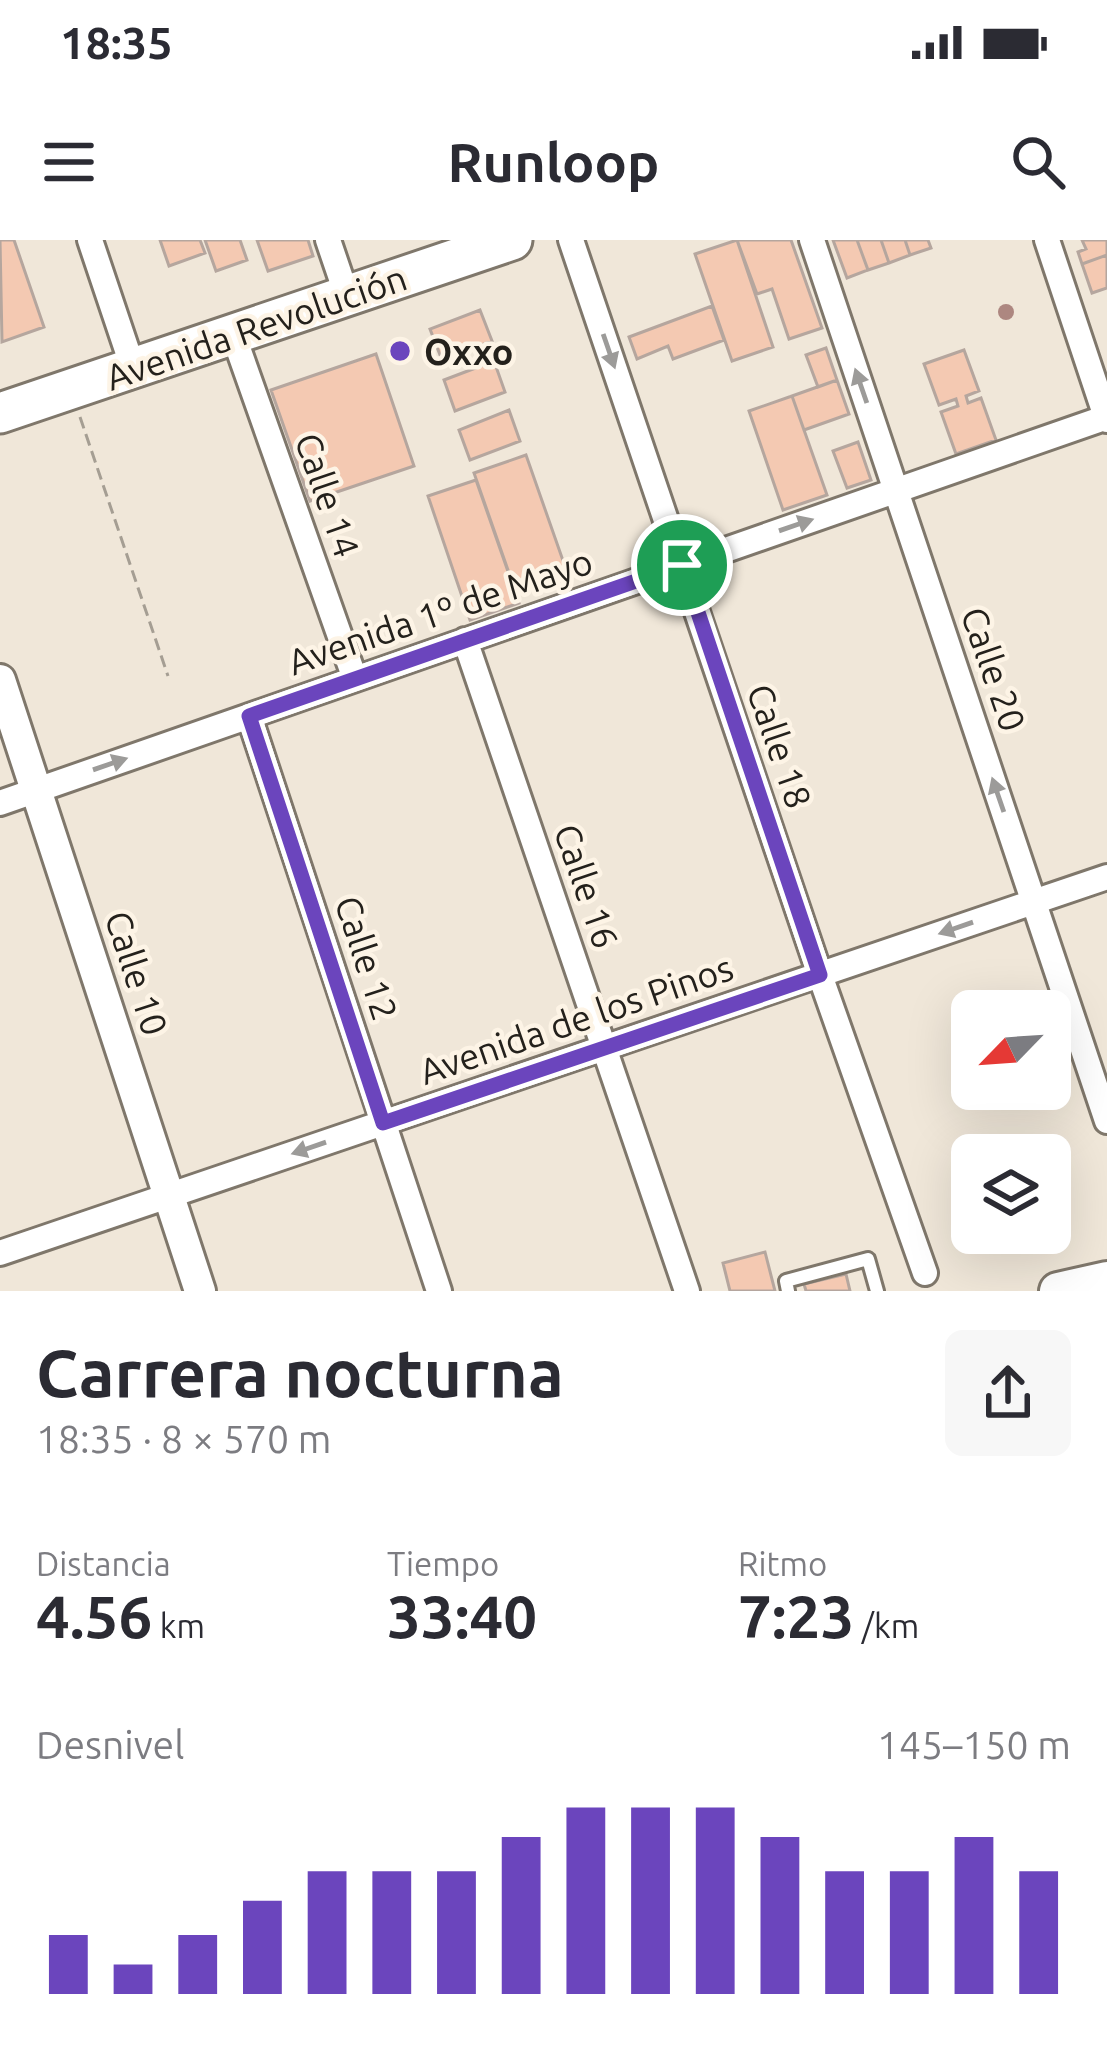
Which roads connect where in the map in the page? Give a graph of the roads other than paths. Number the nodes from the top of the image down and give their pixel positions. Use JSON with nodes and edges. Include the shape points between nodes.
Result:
{"nodes":[{"id":1,"x":90,"y":240,"type":"edge"},
{"id":2,"x":328,"y":240,"type":"edge"},
{"id":3,"x":512,"y":240,"type":"edge"},
{"id":4,"x":571,"y":240,"type":"edge"},
{"id":5,"x":812,"y":240,"type":"edge"},
{"id":6,"x":1047,"y":240,"type":"edge"},
{"id":7,"x":347,"y":296,"type":"junction"},
{"id":8,"x":233,"y":334,"type":"junction"},
{"id":9,"x":134,"y":368,"type":"junction"},
{"id":10,"x":0,"y":413,"type":"edge"},
{"id":11,"x":1107,"y":418,"type":"edge"},
{"id":12,"x":896,"y":490,"type":"junction"},
{"id":13,"x":682,"y":565,"type":"junction"},
{"id":14,"x":465,"y":640,"type":"junction"},
{"id":15,"x":355,"y":679,"type":"junction"},
{"id":16,"x":0,"y":680,"type":"edge"},
{"id":17,"x":249,"y":716,"type":"junction"},
{"id":18,"x":36,"y":790,"type":"junction"},
{"id":19,"x":0,"y":802,"type":"edge"},
{"id":20,"x":1107,"y":877,"type":"edge"},
{"id":21,"x":1034,"y":902,"type":"junction"},
{"id":22,"x":820,"y":975,"type":"junction"},
{"id":23,"x":604,"y":1048,"type":"junction"},
{"id":24,"x":1097,"y":1065,"type":"edge"},
{"id":25,"x":1107,"y":1121,"type":"edge"},
{"id":26,"x":383,"y":1123,"type":"junction"},
{"id":27,"x":169,"y":1196,"type":"junction"},
{"id":28,"x":0,"y":1253,"type":"edge"},
{"id":29,"x":925,"y":1273,"type":"dead end"},
{"id":30,"x":1107,"y":1280,"type":"edge"},
{"id":31,"x":200,"y":1291,"type":"edge"},
{"id":32,"x":439,"y":1291,"type":"edge"},
{"id":33,"x":687,"y":1291,"type":"edge"},
{"id":34,"x":788,"y":1291,"type":"edge"},
{"id":35,"x":877,"y":1291,"type":"edge"},
{"id":36,"x":1058,"y":1291,"type":"edge"}],
"edges":[{"from":1,"to":9,"type":"street"},
{"from":2,"to":7,"type":"street"},
{"from":3,"to":7,"type":"main road","name":"Avenida Revolución"},
{"from":4,"to":13,"type":"street","name":"Calle 18","one_way":true},
{"from":12,"to":5,"type":"street","name":"Calle 20","one_way":true},
{"from":6,"to":11,"type":"street"},
{"from":7,"to":8,"type":"main road","name":"Avenida Revolución"},
{"from":8,"to":9,"type":"main road","name":"Avenida Revolución"},
{"from":8,"to":15,"type":"street","name":"Calle 14"},
{"from":9,"to":10,"type":"main road","name":"Avenida Revolución"},
{"from":11,"to":12,"type":"street","name":"Avenida 1º de Mayo"},
{"from":13,"to":12,"type":"street","name":"Avenida 1º de Mayo","one_way":true},
{"from":21,"to":12,"type":"street","name":"Calle 20","one_way":true},
{"from":13,"to":14,"type":"street","name":"Avenida 1º de Mayo"},
{"from":13,"to":22,"type":"street","name":"Calle 18"},
{"from":14,"to":15,"type":"street","name":"Avenida 1º de Mayo"},
{"from":14,"to":23,"type":"street","name":"Calle 16"},
{"from":15,"to":17,"type":"street","name":"Avenida 1º de Mayo"},
{"from":16,"to":18,"type":"street","name":"Calle 10"},
{"from":18,"to":17,"type":"street","name":"Avenida 1º de Mayo","one_way":true},
{"from":17,"to":26,"type":"street","name":"Calle 12"},
{"from":18,"to":19,"type":"street","name":"Avenida 1º de Mayo"},
{"from":18,"to":27,"type":"street","name":"Calle 10"},
{"from":20,"to":21,"type":"street","name":"Avenida de los Pinos"},
{"from":21,"to":22,"type":"street","name":"Avenida de los Pinos","one_way":true},
{"from":21,"to":24,"type":"street","name":"Calle 20"},
{"from":22,"to":23,"type":"street","name":"Avenida de los Pinos"},
{"from":22,"to":29,"type":"street","name":"Calle 18"},
{"from":23,"to":26,"type":"street","name":"Avenida de los Pinos"},
{"from":23,"to":33,"type":"street","name":"Calle 16"},
{"from":24,"to":25,"type":"street","name":"Calle 20"},
{"from":26,"to":27,"type":"street","name":"Avenida de los Pinos","one_way":true},
{"from":26,"to":32,"type":"street","name":"Calle 12"},
{"from":27,"to":28,"type":"street","name":"Avenida de los Pinos"},
{"from":27,"to":31,"type":"street","name":"Calle 10"},
{"from":30,"to":36,"type":"main road"},
{"from":34,"to":35,"type":"lane","via":[[785,1281],[868,1259]]}]}
